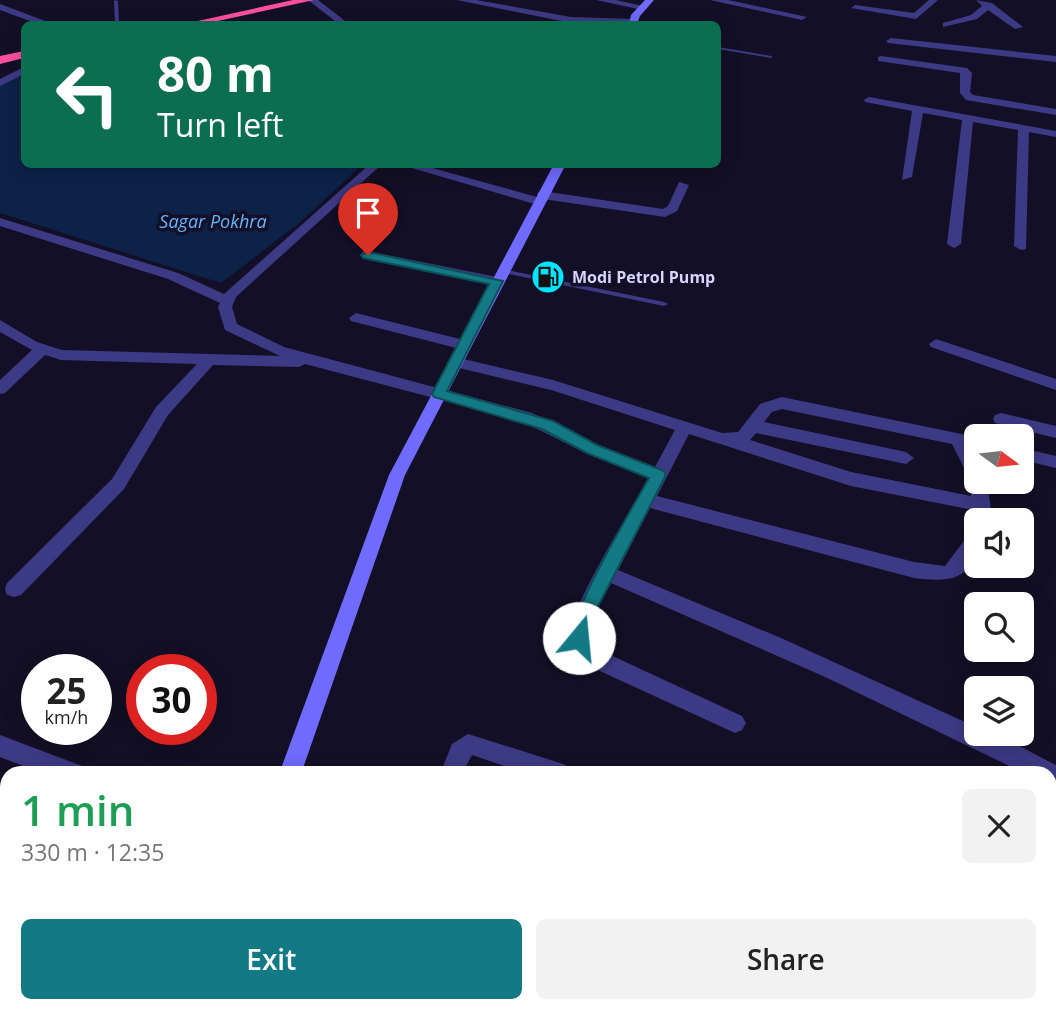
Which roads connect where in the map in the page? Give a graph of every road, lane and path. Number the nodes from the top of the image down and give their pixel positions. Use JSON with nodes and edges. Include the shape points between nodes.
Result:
{"nodes":[{"id":1,"x":310,"y":0,"type":"edge"},
{"id":2,"x":461,"y":0,"type":"edge"},
{"id":3,"x":600,"y":0,"type":"edge"},
{"id":4,"x":714,"y":0,"type":"edge"},
{"id":5,"x":934,"y":0,"type":"edge"},
{"id":6,"x":116,"y":1,"type":"edge"},
{"id":7,"x":647,"y":3,"type":"edge"},
{"id":8,"x":984,"y":3,"type":"edge"},
{"id":9,"x":855,"y":8,"type":"dead end"},
{"id":10,"x":5,"y":9,"type":"edge"},
{"id":11,"x":802,"y":17,"type":"dead end"},
{"id":12,"x":37,"y":21,"type":"edge"},
{"id":13,"x":117,"y":21,"type":"edge"},
{"id":14,"x":205,"y":21,"type":"edge"},
{"id":15,"x":340,"y":21,"type":"edge"},
{"id":16,"x":581,"y":21,"type":"edge"},
{"id":17,"x":634,"y":21,"type":"edge"},
{"id":18,"x":946,"y":25,"type":"dead end"},
{"id":19,"x":1018,"y":27,"type":"dead end"},
{"id":20,"x":891,"y":41,"type":"dead end"},
{"id":21,"x":721,"y":49,"type":"edge"},
{"id":22,"x":21,"y":56,"type":"edge"},
{"id":23,"x":771,"y":58,"type":"dead end"},
{"id":24,"x":881,"y":59,"type":"dead end"},
{"id":25,"x":1056,"y":59,"type":"edge"},
{"id":26,"x":0,"y":60,"type":"edge"},
{"id":27,"x":21,"y":72,"type":"edge"},
{"id":28,"x":0,"y":83,"type":"edge"},
{"id":29,"x":869,"y":100,"type":"dead end"},
{"id":30,"x":918,"y":109,"type":"junction"},
{"id":31,"x":1056,"y":112,"type":"edge"},
{"id":32,"x":968,"y":118,"type":"junction"},
{"id":33,"x":1024,"y":129,"type":"junction"},
{"id":34,"x":1056,"y":134,"type":"edge"},
{"id":35,"x":373,"y":168,"type":"edge"},
{"id":36,"x":419,"y":168,"type":"edge"},
{"id":37,"x":558,"y":168,"type":"edge"},
{"id":38,"x":906,"y":177,"type":"dead end"},
{"id":39,"x":683,"y":185,"type":"dead end"},
{"id":40,"x":540,"y":198,"type":"junction"},
{"id":41,"x":0,"y":222,"type":"edge"},
{"id":42,"x":954,"y":244,"type":"dead end"},
{"id":43,"x":1021,"y":246,"type":"dead end"},
{"id":44,"x":368,"y":255,"type":"dead end"},
{"id":45,"x":499,"y":276,"type":"junction"},
{"id":46,"x":226,"y":300,"type":"junction"},
{"id":47,"x":664,"y":304,"type":"dead end"},
{"id":48,"x":356,"y":318,"type":"dead end"},
{"id":49,"x":0,"y":326,"type":"edge"},
{"id":50,"x":936,"y":344,"type":"dead end"},
{"id":51,"x":464,"y":345,"type":"junction"},
{"id":52,"x":42,"y":349,"type":"junction"},
{"id":53,"x":209,"y":360,"type":"junction"},
{"id":54,"x":317,"y":362,"type":"junction"},
{"id":55,"x":455,"y":362,"type":"junction"},
{"id":56,"x":1056,"y":385,"type":"edge"},
{"id":57,"x":0,"y":389,"type":"edge"},
{"id":58,"x":439,"y":394,"type":"junction"},
{"id":59,"x":1001,"y":419,"type":"dead end"},
{"id":60,"x":753,"y":426,"type":"junction"},
{"id":61,"x":685,"y":427,"type":"junction"},
{"id":62,"x":1056,"y":432,"type":"edge"},
{"id":63,"x":964,"y":440,"type":"edge"},
{"id":64,"x":733,"y":441,"type":"junction"},
{"id":65,"x":1034,"y":457,"type":"edge"},
{"id":66,"x":906,"y":458,"type":"dead end"},
{"id":67,"x":1056,"y":462,"type":"edge"},
{"id":68,"x":658,"y":475,"type":"junction"},
{"id":69,"x":645,"y":500,"type":"junction"},
{"id":70,"x":965,"y":508,"type":"edge"},
{"id":71,"x":964,"y":557,"type":"edge"},
{"id":72,"x":606,"y":573,"type":"junction"},
{"id":73,"x":14,"y":589,"type":"dead end"},
{"id":74,"x":735,"y":723,"type":"dead end"},
{"id":75,"x":0,"y":746,"type":"edge"},
{"id":76,"x":48,"y":766,"type":"edge"},
{"id":77,"x":293,"y":766,"type":"edge"},
{"id":78,"x":454,"y":766,"type":"edge"},
{"id":79,"x":535,"y":766,"type":"edge"},
{"id":80,"x":1033,"y":766,"type":"edge"}],
"edges":[{"from":1,"to":14,"type":"highway"},
{"from":1,"to":15,"type":"street"},
{"from":2,"to":16,"type":"street"},
{"from":3,"to":7,"type":"street"},
{"from":4,"to":11,"type":"street"},
{"from":5,"to":9,"type":"street","via":[[916,16]]},
{"from":6,"to":13,"type":"lane"},
{"from":7,"to":17,"type":"street"},
{"from":8,"to":18,"type":"street","via":[[974,17]]},
{"from":8,"to":19,"type":"street"},
{"from":10,"to":12,"type":"street"},
{"from":20,"to":25,"type":"street"},
{"from":21,"to":23,"type":"lane"},
{"from":22,"to":26,"type":"highway"},
{"from":24,"to":31,"type":"street","via":[[963,70],[967,74],[965,93],[970,98]]},
{"from":27,"to":28,"type":"street"},
{"from":29,"to":30,"type":"street"},
{"from":30,"to":32,"type":"street"},
{"from":30,"to":38,"type":"street"},
{"from":32,"to":33,"type":"street"},
{"from":32,"to":42,"type":"street"},
{"from":33,"to":34,"type":"street"},
{"from":33,"to":43,"type":"street"},
{"from":35,"to":46,"type":"street"},
{"from":36,"to":40,"type":"street"},
{"from":37,"to":40,"type":"street"},
{"from":39,"to":40,"type":"street","via":[[673,208],[665,213]]},
{"from":40,"to":45,"type":"street"},
{"from":41,"to":46,"type":"street","via":[[173,276]]},
{"from":44,"to":45,"type":"street"},
{"from":45,"to":47,"type":"lane"},
{"from":45,"to":51,"type":"street"},
{"from":46,"to":54,"type":"street","via":[[226,319],[237,332]]},
{"from":48,"to":51,"type":"street"},
{"from":49,"to":52,"type":"street"},
{"from":50,"to":56,"type":"street"},
{"from":51,"to":55,"type":"street"},
{"from":52,"to":53,"type":"street","via":[[80,356]]},
{"from":52,"to":57,"type":"street"},
{"from":53,"to":54,"type":"street"},
{"from":53,"to":73,"type":"street","via":[[162,411],[118,484]]},
{"from":54,"to":58,"type":"street"},
{"from":55,"to":58,"type":"street"},
{"from":55,"to":61,"type":"street","via":[[553,385]]},
{"from":58,"to":68,"type":"street","via":[[547,425]]},
{"from":58,"to":77,"type":"street","via":[[397,475]]},
{"from":59,"to":62,"type":"street"},
{"from":60,"to":63,"type":"street","via":[[766,408],[782,403]]},
{"from":60,"to":64,"type":"street","via":[[743,438]]},
{"from":60,"to":66,"type":"street"},
{"from":61,"to":64,"type":"street"},
{"from":61,"to":68,"type":"street"},
{"from":64,"to":70,"type":"street","via":[[851,479]]},
{"from":65,"to":67,"type":"street"},
{"from":68,"to":69,"type":"street"},
{"from":69,"to":71,"type":"street","via":[[914,570],[954,572]]},
{"from":69,"to":72,"type":"street"},
{"from":72,"to":74,"type":"street","via":[[581,624],[582,651]]},
{"from":72,"to":80,"type":"street","via":[[761,639]]},
{"from":75,"to":76,"type":"street"},
{"from":78,"to":79,"type":"street","via":[[468,744]]}]}
